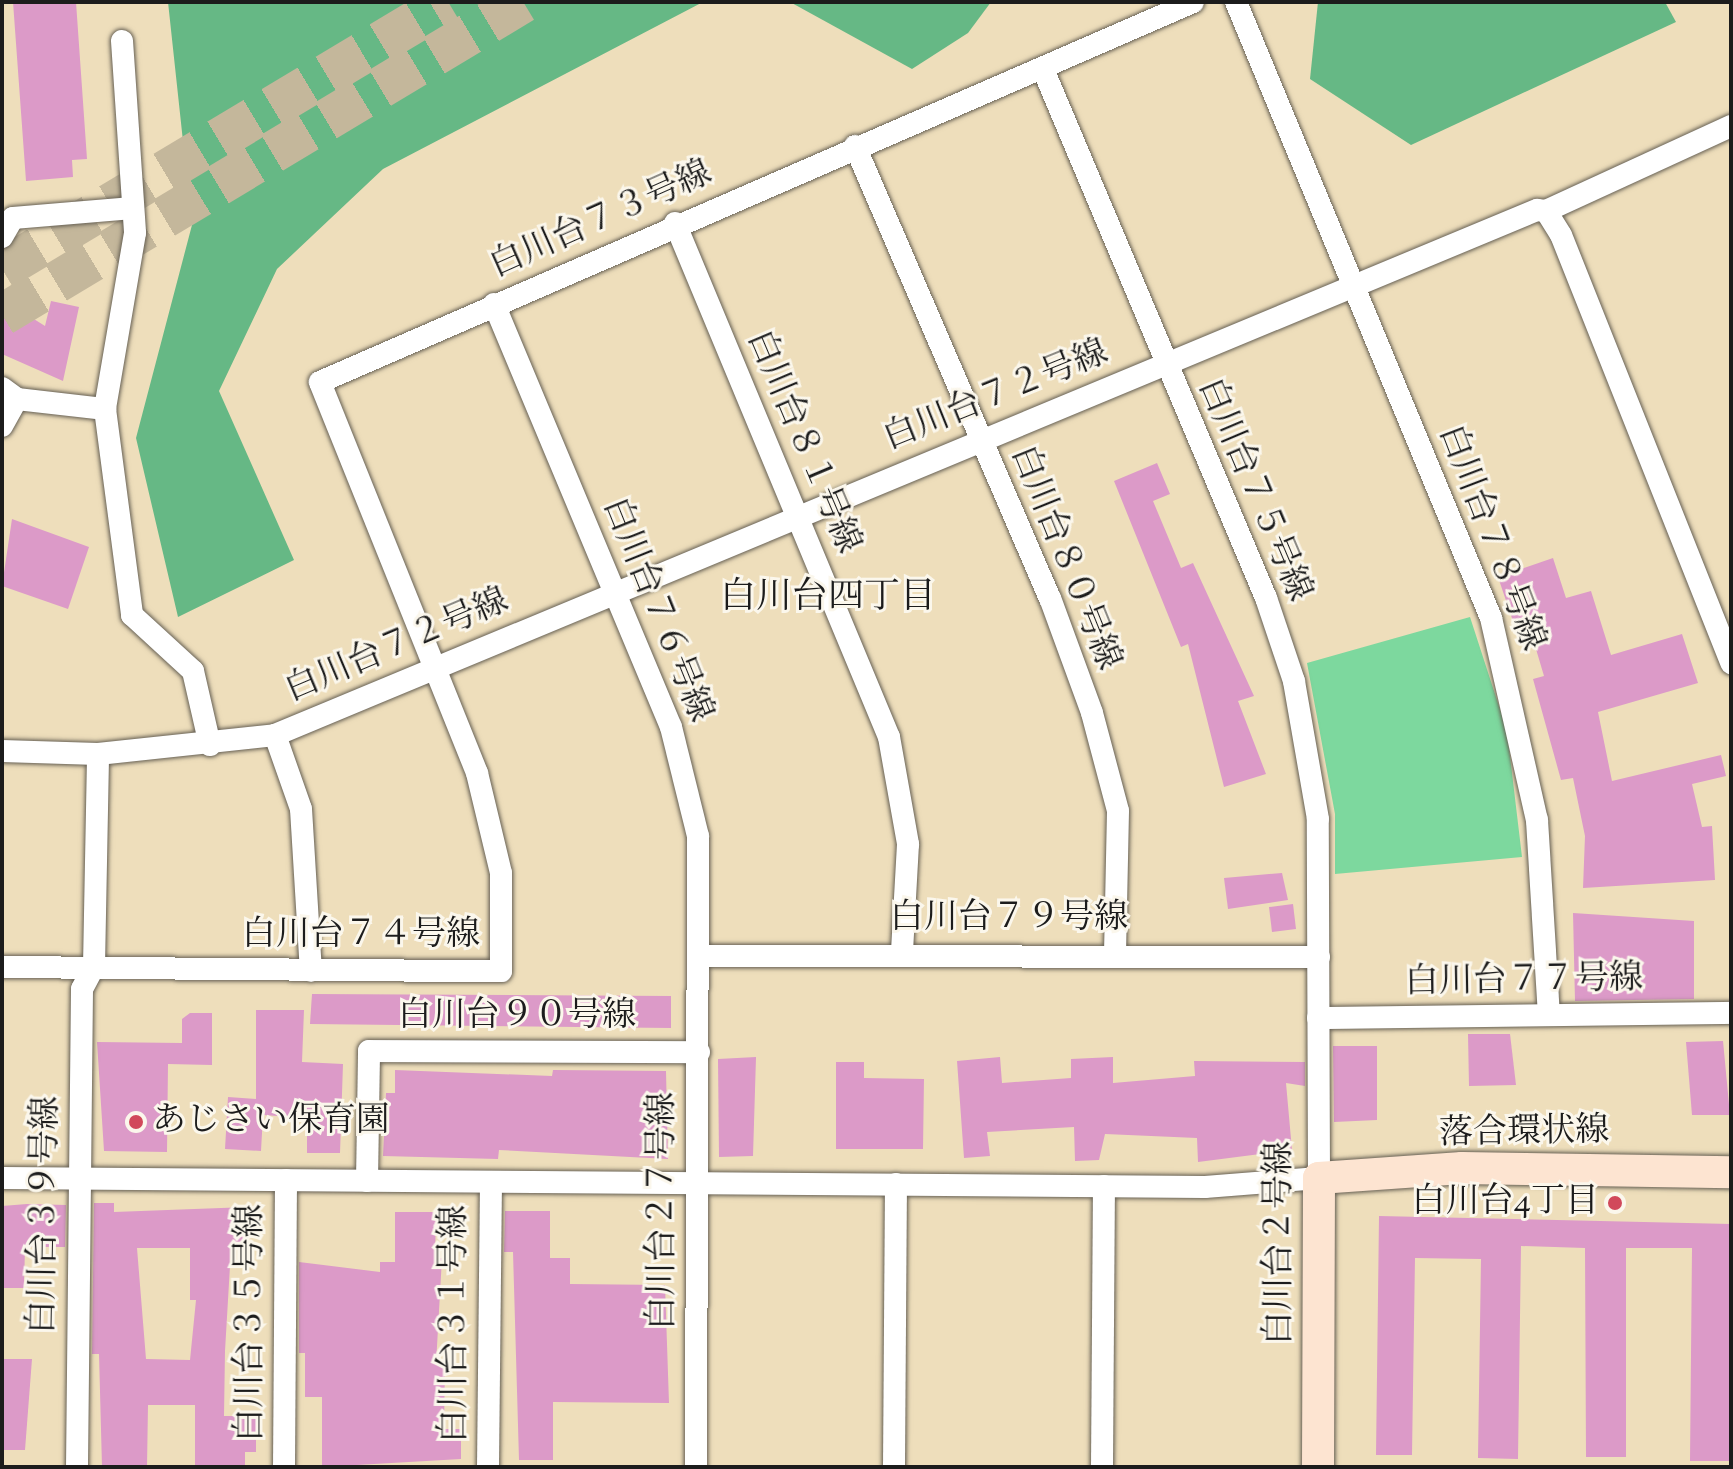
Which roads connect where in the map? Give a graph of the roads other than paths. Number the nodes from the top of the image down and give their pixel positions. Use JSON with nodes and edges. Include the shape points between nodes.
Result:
{"nodes":[{"id":1,"x":1193,"y":2,"type":"edge"},
{"id":2,"x":1236,"y":2,"type":"edge"},
{"id":3,"x":122,"y":41,"type":"dead end"},
{"id":4,"x":1043,"y":69,"type":"junction"},
{"id":5,"x":1731,"y":126,"type":"edge"},
{"id":6,"x":855,"y":146,"type":"junction"},
{"id":7,"x":133,"y":208,"type":"junction"},
{"id":8,"x":1546,"y":211,"type":"junction"},
{"id":9,"x":675,"y":223,"type":"junction"},
{"id":10,"x":2,"y":237,"type":"edge"},
{"id":11,"x":1354,"y":285,"type":"junction"},
{"id":12,"x":494,"y":304,"type":"junction"},
{"id":13,"x":1165,"y":364,"type":"junction"},
{"id":14,"x":9,"y":393,"type":"edge"},
{"id":15,"x":105,"y":409,"type":"junction"},
{"id":16,"x":2,"y":426,"type":"edge"},
{"id":17,"x":980,"y":439,"type":"junction"},
{"id":18,"x":795,"y":513,"type":"junction"},
{"id":19,"x":613,"y":589,"type":"junction"},
{"id":20,"x":1731,"y":663,"type":"edge"},
{"id":21,"x":433,"y":668,"type":"junction"},
{"id":22,"x":275,"y":735,"type":"junction"},
{"id":23,"x":210,"y":745,"type":"junction"},
{"id":24,"x":2,"y":751,"type":"edge"},
{"id":25,"x":98,"y":754,"type":"junction"},
{"id":26,"x":902,"y":953,"type":"junction"},
{"id":27,"x":1115,"y":953,"type":"junction"},
{"id":28,"x":699,"y":956,"type":"junction"},
{"id":29,"x":1319,"y":957,"type":"junction"},
{"id":30,"x":94,"y":966,"type":"junction"},
{"id":31,"x":2,"y":967,"type":"edge"},
{"id":32,"x":311,"y":971,"type":"junction"},
{"id":33,"x":1731,"y":1013,"type":"edge"},
{"id":34,"x":1549,"y":1015,"type":"junction"},
{"id":35,"x":1318,"y":1018,"type":"junction"},
{"id":36,"x":699,"y":1052,"type":"junction"},
{"id":37,"x":1731,"y":1172,"type":"edge"},
{"id":38,"x":2,"y":1178,"type":"edge"},
{"id":39,"x":79,"y":1178,"type":"junction"},
{"id":40,"x":1319,"y":1178,"type":"junction"},
{"id":41,"x":286,"y":1180,"type":"junction"},
{"id":42,"x":367,"y":1181,"type":"junction"},
{"id":43,"x":491,"y":1182,"type":"junction"},
{"id":44,"x":698,"y":1184,"type":"junction"},
{"id":45,"x":896,"y":1184,"type":"junction"},
{"id":46,"x":1104,"y":1186,"type":"junction"},
{"id":47,"x":77,"y":1467,"type":"edge"},
{"id":48,"x":284,"y":1467,"type":"edge"},
{"id":49,"x":488,"y":1467,"type":"edge"},
{"id":50,"x":696,"y":1467,"type":"edge"},
{"id":51,"x":894,"y":1467,"type":"edge"},
{"id":52,"x":1102,"y":1467,"type":"edge"},
{"id":53,"x":1318,"y":1467,"type":"edge"}],
"edges":[{"from":1,"to":4,"type":"street","name":"白川台７３号線"},
{"from":2,"to":11,"type":"street"},
{"from":3,"to":7,"type":"street"},
{"from":4,"to":6,"type":"street","name":"白川台７３号線"},
{"from":4,"to":13,"type":"street","name":"白川台７５号線"},
{"from":5,"to":8,"type":"street"},
{"from":6,"to":9,"type":"street","name":"白川台７３号線"},
{"from":6,"to":17,"type":"street","name":"白川台８０号線"},
{"from":7,"to":10,"type":"street","via":[[13,218]]},
{"from":7,"to":15,"type":"street"},
{"from":8,"to":11,"type":"street","name":"白川台７２号線"},
{"from":8,"to":20,"type":"street","via":[[1691,550]]},
{"from":9,"to":12,"type":"street","name":"白川台７３号線"},
{"from":9,"to":18,"type":"street","name":"白川台８１号線"},
{"from":11,"to":13,"type":"street","name":"白川台７２号線"},
{"from":11,"to":34,"type":"street","name":"白川台７８号線","via":[[1504,662],[1537,820]]},
{"from":12,"to":19,"type":"street","name":"白川台７６号線"},
{"from":12,"to":21,"type":"street","name":"白川台７３号線","via":[[320,382]]},
{"from":13,"to":17,"type":"street","name":"白川台７２号線"},
{"from":13,"to":29,"type":"street","name":"白川台７５号線","via":[[1294,681],[1318,819]]},
{"from":14,"to":15,"type":"street"},
{"from":14,"to":16,"type":"street"},
{"from":15,"to":23,"type":"street","via":[[132,615],[193,671]]},
{"from":17,"to":18,"type":"street","name":"白川台７２号線"},
{"from":17,"to":27,"type":"street","name":"白川台８０号線","via":[[1050,598],[1118,811]]},
{"from":18,"to":19,"type":"street","name":"白川台７２号線"},
{"from":18,"to":26,"type":"street","name":"白川台８１号線","via":[[852,635],[889,737],[908,844]]},
{"from":19,"to":21,"type":"street","name":"白川台７２号線"},
{"from":19,"to":28,"type":"street","name":"白川台７６号線","via":[[671,727],[698,836]]},
{"from":21,"to":22,"type":"street","name":"白川台７２号線"},
{"from":21,"to":32,"type":"street","name":"白川台７４号線","via":[[477,773],[501,873],[501,971]]},
{"from":22,"to":23,"type":"street","name":"白川台７２号線"},
{"from":22,"to":32,"type":"street","via":[[301,809]]},
{"from":23,"to":25,"type":"street","name":"白川台７２号線"},
{"from":24,"to":25,"type":"street","name":"白川台７２号線"},
{"from":25,"to":30,"type":"street","name":"白川台３９号線"},
{"from":26,"to":27,"type":"street","name":"白川台７９号線"},
{"from":26,"to":28,"type":"street","name":"白川台７９号線"},
{"from":27,"to":29,"type":"street","name":"白川台７９号線"},
{"from":28,"to":36,"type":"street","name":"白川台２７号線"},
{"from":29,"to":35,"type":"street","name":"白川台７５号線"},
{"from":30,"to":31,"type":"street","name":"白川台７４号線"},
{"from":30,"to":32,"type":"street","name":"白川台７４号線"},
{"from":30,"to":39,"type":"street","name":"白川台３９号線","via":[[82,989]]},
{"from":33,"to":34,"type":"street","name":"白川台７７号線"},
{"from":34,"to":35,"type":"street","name":"白川台７７号線"},
{"from":35,"to":40,"type":"street","name":"白川台２号線"},
{"from":36,"to":42,"type":"street","name":"白川台９０号線","via":[[369,1051]]},
{"from":36,"to":44,"type":"street","name":"白川台２７号線"},
{"from":37,"to":40,"type":"street","name":"落合環状線","via":[[1462,1168]]},
{"from":38,"to":39,"type":"street"},
{"from":39,"to":41,"type":"street"},
{"from":39,"to":47,"type":"street","name":"白川台３９号線"},
{"from":40,"to":46,"type":"street"},
{"from":40,"to":53,"type":"street","name":"白川台２号線"},
{"from":41,"to":42,"type":"street"},
{"from":41,"to":48,"type":"street","name":"白川台３５号線"},
{"from":42,"to":43,"type":"street"},
{"from":43,"to":44,"type":"street"},
{"from":43,"to":49,"type":"street","name":"白川台３１号線"},
{"from":44,"to":45,"type":"street"},
{"from":44,"to":50,"type":"street","name":"白川台２７号線"},
{"from":45,"to":46,"type":"street"},
{"from":45,"to":51,"type":"street"},
{"from":46,"to":52,"type":"street"}]}
